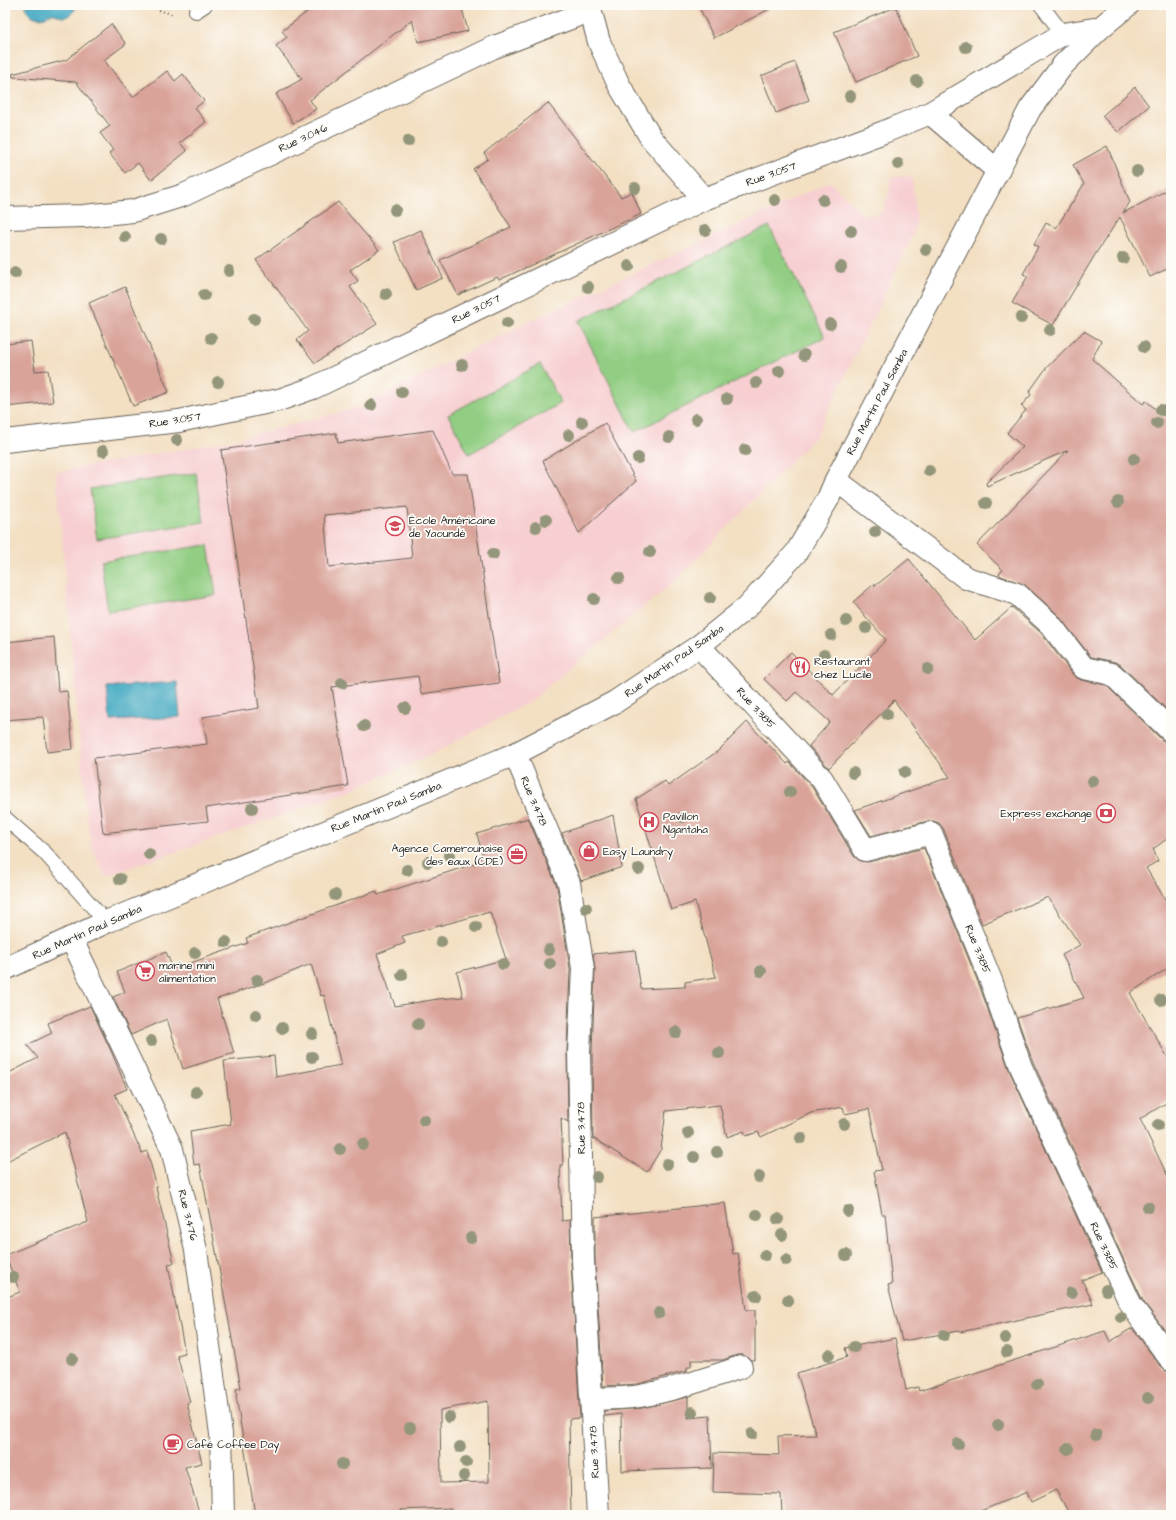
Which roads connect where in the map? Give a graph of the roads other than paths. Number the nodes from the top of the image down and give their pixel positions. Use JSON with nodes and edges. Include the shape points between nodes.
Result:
{"nodes":[{"id":1,"x":1041,"y":5,"type":"edge"},
{"id":2,"x":1128,"y":5,"type":"edge"},
{"id":3,"x":589,"y":8,"type":"edge"},
{"id":4,"x":1100,"y":28,"type":"junction"},
{"id":5,"x":1063,"y":34,"type":"junction"},
{"id":6,"x":930,"y":113,"type":"junction"},
{"id":7,"x":998,"y":171,"type":"junction"},
{"id":8,"x":704,"y":199,"type":"junction"},
{"id":9,"x":5,"y":218,"type":"edge"},
{"id":10,"x":5,"y":441,"type":"edge"},
{"id":11,"x":836,"y":480,"type":"junction"},
{"id":12,"x":699,"y":646,"type":"junction"},
{"id":13,"x":1171,"y":731,"type":"edge"},
{"id":14,"x":515,"y":754,"type":"junction"},
{"id":15,"x":5,"y":818,"type":"edge"},
{"id":16,"x":106,"y":922,"type":"junction"},
{"id":17,"x":71,"y":938,"type":"junction"},
{"id":18,"x":5,"y":969,"type":"edge"},
{"id":19,"x":1171,"y":1360,"type":"edge"},
{"id":20,"x":741,"y":1367,"type":"dead end"},
{"id":21,"x":591,"y":1399,"type":"junction"},
{"id":22,"x":223,"y":1515,"type":"edge"},
{"id":23,"x":598,"y":1515,"type":"edge"}],
"edges":[{"from":1,"to":5,"type":"lane"},
{"from":2,"to":4,"type":"street","name":"Rue Martin Paul Samba"},
{"from":3,"to":8,"type":"street","via":[[599,42],[619,85],[651,138]]},
{"from":3,"to":9,"type":"street","name":"Rue 3.046","via":[[492,48],[184,195],[133,211],[84,216]]},
{"from":4,"to":5,"type":"street","name":"Rue 3.057"},
{"from":4,"to":7,"type":"street","name":"Rue Martin Paul Samba","via":[[1063,65],[1030,109]]},
{"from":5,"to":6,"type":"street","name":"Rue 3.057"},
{"from":6,"to":7,"type":"street"},
{"from":6,"to":8,"type":"street","name":"Rue 3.057"},
{"from":7,"to":11,"type":"street","name":"Rue Martin Paul Samba"},
{"from":8,"to":10,"type":"street","name":"Rue 3.057","via":[[306,390],[279,400],[179,421]]},
{"from":11,"to":12,"type":"street","name":"Rue Martin Paul Samba","via":[[828,499],[796,553],[747,608]]},
{"from":11,"to":13,"type":"street","via":[[966,578],[1017,594],[1050,624],[1084,668],[1112,674]]},
{"from":12,"to":14,"type":"street","name":"Rue Martin Paul Samba","via":[[615,702]]},
{"from":12,"to":19,"type":"street","name":"Rue 3.385","via":[[822,779],[865,850],[931,833],[992,983],[1021,1067],[1132,1305]]},
{"from":14,"to":16,"type":"street","name":"Rue Martin Paul Samba"},
{"from":14,"to":21,"type":"street","name":"Rue 3.478","via":[[569,884],[583,968],[579,1052],[583,1253]]},
{"from":15,"to":16,"type":"lane","via":[[45,853]]},
{"from":16,"to":17,"type":"street","name":"Rue Martin Paul Samba"},
{"from":17,"to":18,"type":"street","name":"Rue Martin Paul Samba"},
{"from":17,"to":22,"type":"street","name":"Rue 3.476","via":[[172,1149],[196,1250],[221,1434]]},
{"from":20,"to":21,"type":"street","via":[[641,1396]]},
{"from":21,"to":23,"type":"street","name":"Rue 3.478"}]}
